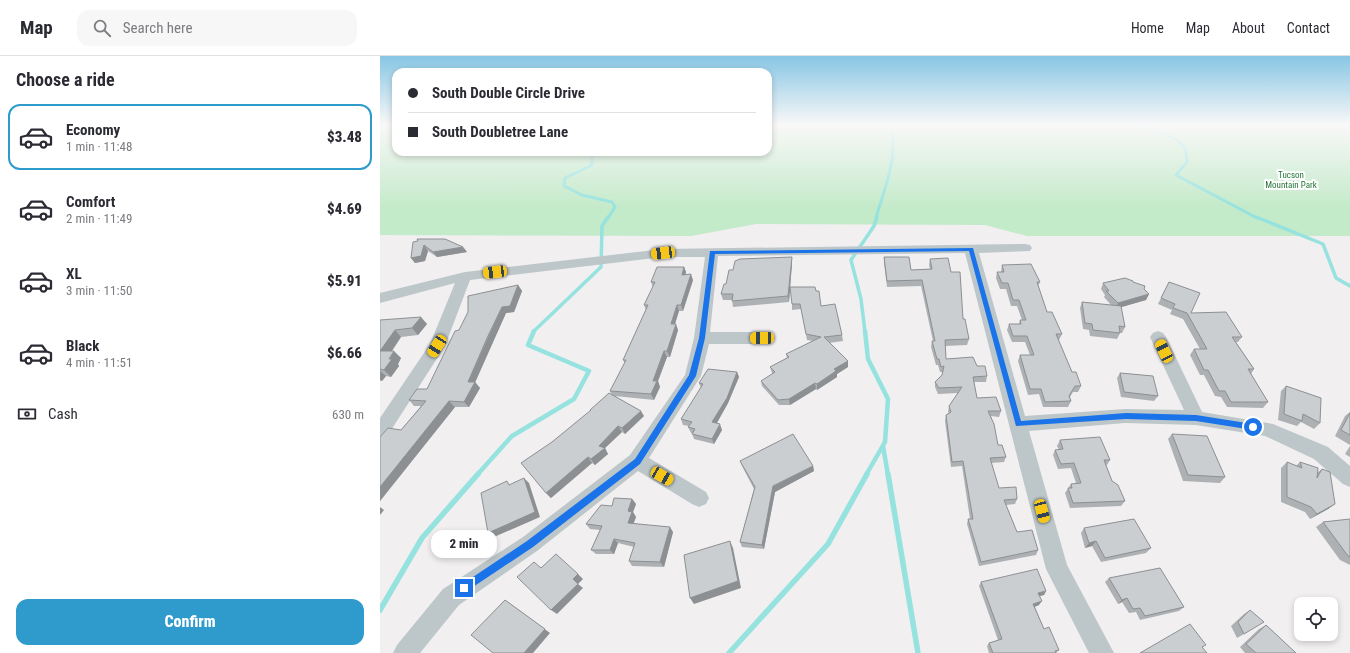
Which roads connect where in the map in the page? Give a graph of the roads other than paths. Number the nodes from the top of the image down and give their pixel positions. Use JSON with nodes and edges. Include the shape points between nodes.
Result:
{"nodes":[{"id":1,"x":1025,"y":248,"type":"dead end"},
{"id":2,"x":971,"y":249,"type":"junction"},
{"id":3,"x":712,"y":252,"type":"junction"},
{"id":4,"x":465,"y":276,"type":"junction"},
{"id":5,"x":380,"y":298,"type":"edge"},
{"id":6,"x":1158,"y":337,"type":"dead end"},
{"id":7,"x":702,"y":338,"type":"junction"},
{"id":8,"x":762,"y":338,"type":"dead end"},
{"id":9,"x":1196,"y":418,"type":"junction"},
{"id":10,"x":1019,"y":424,"type":"junction"},
{"id":11,"x":380,"y":433,"type":"edge"},
{"id":12,"x":637,"y":461,"type":"junction"},
{"id":13,"x":1350,"y":478,"type":"edge"},
{"id":14,"x":699,"y":498,"type":"dead end"},
{"id":15,"x":405,"y":653,"type":"edge"},
{"id":16,"x":1102,"y":653,"type":"edge"}],
"edges":[{"from":1,"to":2,"type":"street"},
{"from":2,"to":3,"type":"street"},
{"from":2,"to":10,"type":"street"},
{"from":3,"to":4,"type":"street","via":[[663,253]]},
{"from":3,"to":7,"type":"street"},
{"from":4,"to":5,"type":"street"},
{"from":4,"to":11,"type":"street","via":[[437,346]]},
{"from":6,"to":9,"type":"street"},
{"from":7,"to":8,"type":"street"},
{"from":7,"to":12,"type":"street","via":[[692,376]]},
{"from":9,"to":10,"type":"street","via":[[1126,416]]},
{"from":9,"to":13,"type":"street","via":[[1267,429],[1321,453]]},
{"from":10,"to":16,"type":"street","via":[[1057,569]]},
{"from":12,"to":14,"type":"street"},
{"from":12,"to":15,"type":"street","via":[[530,544],[451,597]]}]}
